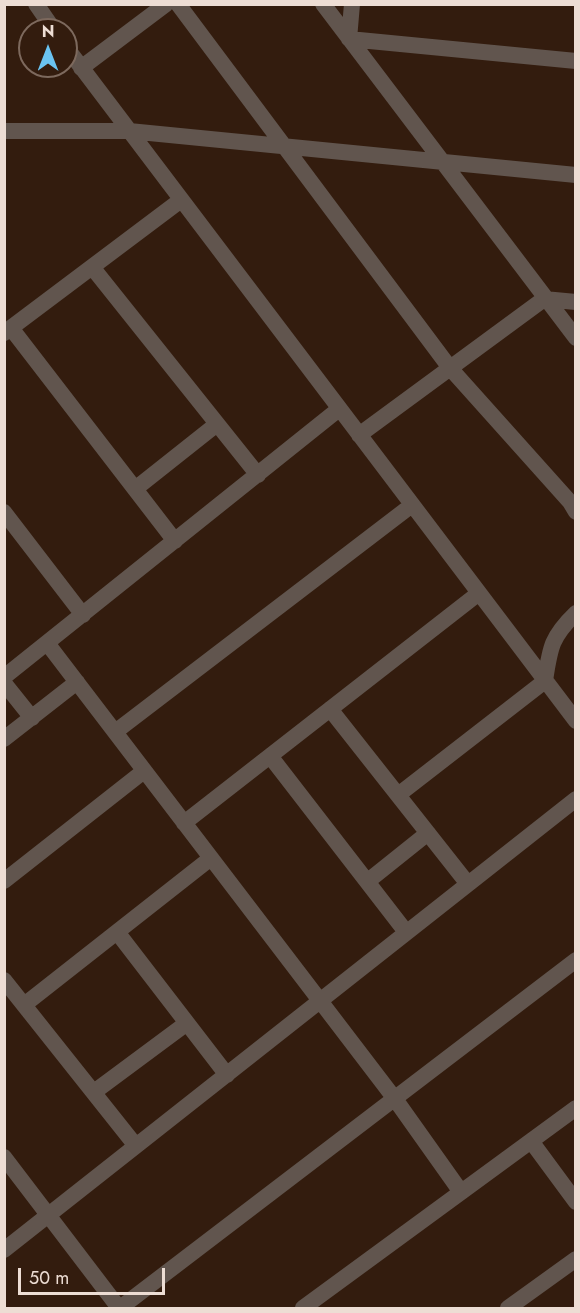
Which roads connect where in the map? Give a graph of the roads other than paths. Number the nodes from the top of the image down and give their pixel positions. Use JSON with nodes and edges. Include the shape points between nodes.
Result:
{"nodes":[{"id":1,"x":36,"y":4,"type":"edge"},
{"id":2,"x":166,"y":4,"type":"edge"},
{"id":3,"x":178,"y":4,"type":"edge"},
{"id":4,"x":322,"y":4,"type":"edge"},
{"id":5,"x":352,"y":4,"type":"edge"},
{"id":6,"x":46,"y":18,"type":"edge"},
{"id":7,"x":349,"y":39,"type":"junction"},
{"id":8,"x":576,"y":61,"type":"edge"},
{"id":9,"x":78,"y":64,"type":"edge"},
{"id":10,"x":81,"y":68,"type":"junction"},
{"id":11,"x":4,"y":131,"type":"edge"},
{"id":12,"x":129,"y":131,"type":"junction"},
{"id":13,"x":285,"y":147,"type":"junction"},
{"id":14,"x":441,"y":162,"type":"junction"},
{"id":15,"x":576,"y":175,"type":"edge"},
{"id":16,"x":181,"y":200,"type":"junction"},
{"id":17,"x":92,"y":267,"type":"junction"},
{"id":18,"x":544,"y":299,"type":"junction"},
{"id":19,"x":576,"y":302,"type":"edge"},
{"id":20,"x":8,"y":331,"type":"edge"},
{"id":21,"x":576,"y":338,"type":"edge"},
{"id":22,"x":450,"y":368,"type":"junction"},
{"id":23,"x":339,"y":409,"type":"junction"},
{"id":24,"x":218,"y":424,"type":"junction"},
{"id":25,"x":359,"y":435,"type":"junction"},
{"id":26,"x":258,"y":475,"type":"junction"},
{"id":27,"x":135,"y":489,"type":"junction"},
{"id":28,"x":574,"y":504,"type":"edge"},
{"id":29,"x":412,"y":505,"type":"junction"},
{"id":30,"x":4,"y":512,"type":"edge"},
{"id":31,"x":175,"y":541,"type":"junction"},
{"id":32,"x":478,"y":593,"type":"junction"},
{"id":33,"x":576,"y":613,"type":"edge"},
{"id":34,"x":83,"y":615,"type":"junction"},
{"id":35,"x":47,"y":643,"type":"junction"},
{"id":36,"x":4,"y":677,"type":"edge"},
{"id":37,"x":545,"y":681,"type":"junction"},
{"id":38,"x":77,"y":682,"type":"junction"},
{"id":39,"x":4,"y":683,"type":"edge"},
{"id":40,"x":330,"y":709,"type":"junction"},
{"id":41,"x":32,"y":718,"type":"junction"},
{"id":42,"x":576,"y":721,"type":"edge"},
{"id":43,"x":115,"y":732,"type":"junction"},
{"id":44,"x":4,"y":739,"type":"edge"},
{"id":45,"x":270,"y":756,"type":"junction"},
{"id":46,"x":144,"y":771,"type":"junction"},
{"id":47,"x":398,"y":795,"type":"junction"},
{"id":48,"x":576,"y":799,"type":"edge"},
{"id":49,"x":184,"y":823,"type":"junction"},
{"id":50,"x":428,"y":833,"type":"junction"},
{"id":51,"x":211,"y":858,"type":"junction"},
{"id":52,"x":4,"y":881,"type":"edge"},
{"id":53,"x":368,"y":881,"type":"junction"},
{"id":54,"x":468,"y":884,"type":"junction"},
{"id":55,"x":117,"y":932,"type":"junction"},
{"id":56,"x":406,"y":932,"type":"junction"},
{"id":57,"x":576,"y":960,"type":"edge"},
{"id":58,"x":4,"y":980,"type":"edge"},
{"id":59,"x":319,"y":1002,"type":"junction"},
{"id":60,"x":24,"y":1005,"type":"junction"},
{"id":61,"x":188,"y":1023,"type":"junction"},
{"id":62,"x":227,"y":1075,"type":"junction"},
{"id":63,"x":94,"y":1092,"type":"junction"},
{"id":64,"x":395,"y":1099,"type":"junction"},
{"id":65,"x":576,"y":1108,"type":"edge"},
{"id":66,"x":531,"y":1141,"type":"junction"},
{"id":67,"x":136,"y":1146,"type":"junction"},
{"id":68,"x":4,"y":1157,"type":"edge"},
{"id":69,"x":462,"y":1192,"type":"junction"},
{"id":70,"x":576,"y":1202,"type":"edge"},
{"id":71,"x":49,"y":1215,"type":"junction"},
{"id":72,"x":4,"y":1251,"type":"edge"},
{"id":73,"x":576,"y":1259,"type":"edge"},
{"id":74,"x":119,"y":1308,"type":"edge"},
{"id":75,"x":303,"y":1308,"type":"edge"},
{"id":76,"x":508,"y":1308,"type":"edge"}],
"edges":[{"from":1,"to":6,"type":"street"},
{"from":2,"to":10,"type":"street"},
{"from":3,"to":13,"type":"street"},
{"from":4,"to":7,"type":"street"},
{"from":5,"to":7,"type":"street"},
{"from":7,"to":8,"type":"street"},
{"from":7,"to":14,"type":"street"},
{"from":9,"to":10,"type":"street"},
{"from":10,"to":12,"type":"street"},
{"from":11,"to":12,"type":"street"},
{"from":12,"to":13,"type":"street"},
{"from":12,"to":16,"type":"street"},
{"from":13,"to":14,"type":"street"},
{"from":13,"to":22,"type":"street"},
{"from":14,"to":15,"type":"street"},
{"from":14,"to":18,"type":"street"},
{"from":16,"to":17,"type":"street"},
{"from":16,"to":23,"type":"street"},
{"from":17,"to":20,"type":"street"},
{"from":17,"to":24,"type":"street"},
{"from":18,"to":19,"type":"street"},
{"from":18,"to":21,"type":"street"},
{"from":18,"to":22,"type":"street"},
{"from":20,"to":27,"type":"street"},
{"from":22,"to":25,"type":"street"},
{"from":22,"to":28,"type":"street"},
{"from":23,"to":25,"type":"street"},
{"from":23,"to":26,"type":"street"},
{"from":24,"to":26,"type":"street"},
{"from":24,"to":27,"type":"street"},
{"from":25,"to":29,"type":"street"},
{"from":26,"to":31,"type":"street"},
{"from":27,"to":31,"type":"street"},
{"from":29,"to":32,"type":"street"},
{"from":29,"to":43,"type":"street"},
{"from":30,"to":34,"type":"street"},
{"from":31,"to":34,"type":"street"},
{"from":32,"to":37,"type":"street"},
{"from":32,"to":40,"type":"street"},
{"from":33,"to":37,"type":"street","via":[[555,637]]},
{"from":34,"to":35,"type":"street"},
{"from":35,"to":36,"type":"street"},
{"from":35,"to":38,"type":"street"},
{"from":37,"to":42,"type":"street"},
{"from":37,"to":47,"type":"street"},
{"from":38,"to":41,"type":"street"},
{"from":38,"to":43,"type":"street"},
{"from":39,"to":41,"type":"street"},
{"from":40,"to":45,"type":"street"},
{"from":40,"to":47,"type":"street"},
{"from":41,"to":44,"type":"street"},
{"from":43,"to":46,"type":"street"},
{"from":45,"to":49,"type":"street"},
{"from":45,"to":53,"type":"street"},
{"from":46,"to":49,"type":"street"},
{"from":46,"to":52,"type":"street"},
{"from":47,"to":50,"type":"street"},
{"from":48,"to":54,"type":"street"},
{"from":49,"to":51,"type":"street"},
{"from":50,"to":53,"type":"street"},
{"from":50,"to":54,"type":"street"},
{"from":51,"to":55,"type":"street"},
{"from":51,"to":59,"type":"street"},
{"from":53,"to":56,"type":"street"},
{"from":54,"to":56,"type":"street"},
{"from":55,"to":60,"type":"street"},
{"from":55,"to":61,"type":"street"},
{"from":56,"to":59,"type":"street"},
{"from":57,"to":64,"type":"street"},
{"from":58,"to":60,"type":"street"},
{"from":59,"to":62,"type":"street"},
{"from":59,"to":64,"type":"street"},
{"from":60,"to":63,"type":"street"},
{"from":61,"to":62,"type":"street"},
{"from":61,"to":63,"type":"street"},
{"from":62,"to":67,"type":"street"},
{"from":63,"to":67,"type":"street"},
{"from":64,"to":69,"type":"street"},
{"from":64,"to":74,"type":"street"},
{"from":65,"to":66,"type":"street"},
{"from":66,"to":69,"type":"street"},
{"from":66,"to":70,"type":"street"},
{"from":67,"to":71,"type":"street"},
{"from":68,"to":71,"type":"street"},
{"from":69,"to":75,"type":"street"},
{"from":71,"to":72,"type":"street"},
{"from":71,"to":74,"type":"street"},
{"from":73,"to":76,"type":"street"}]}
